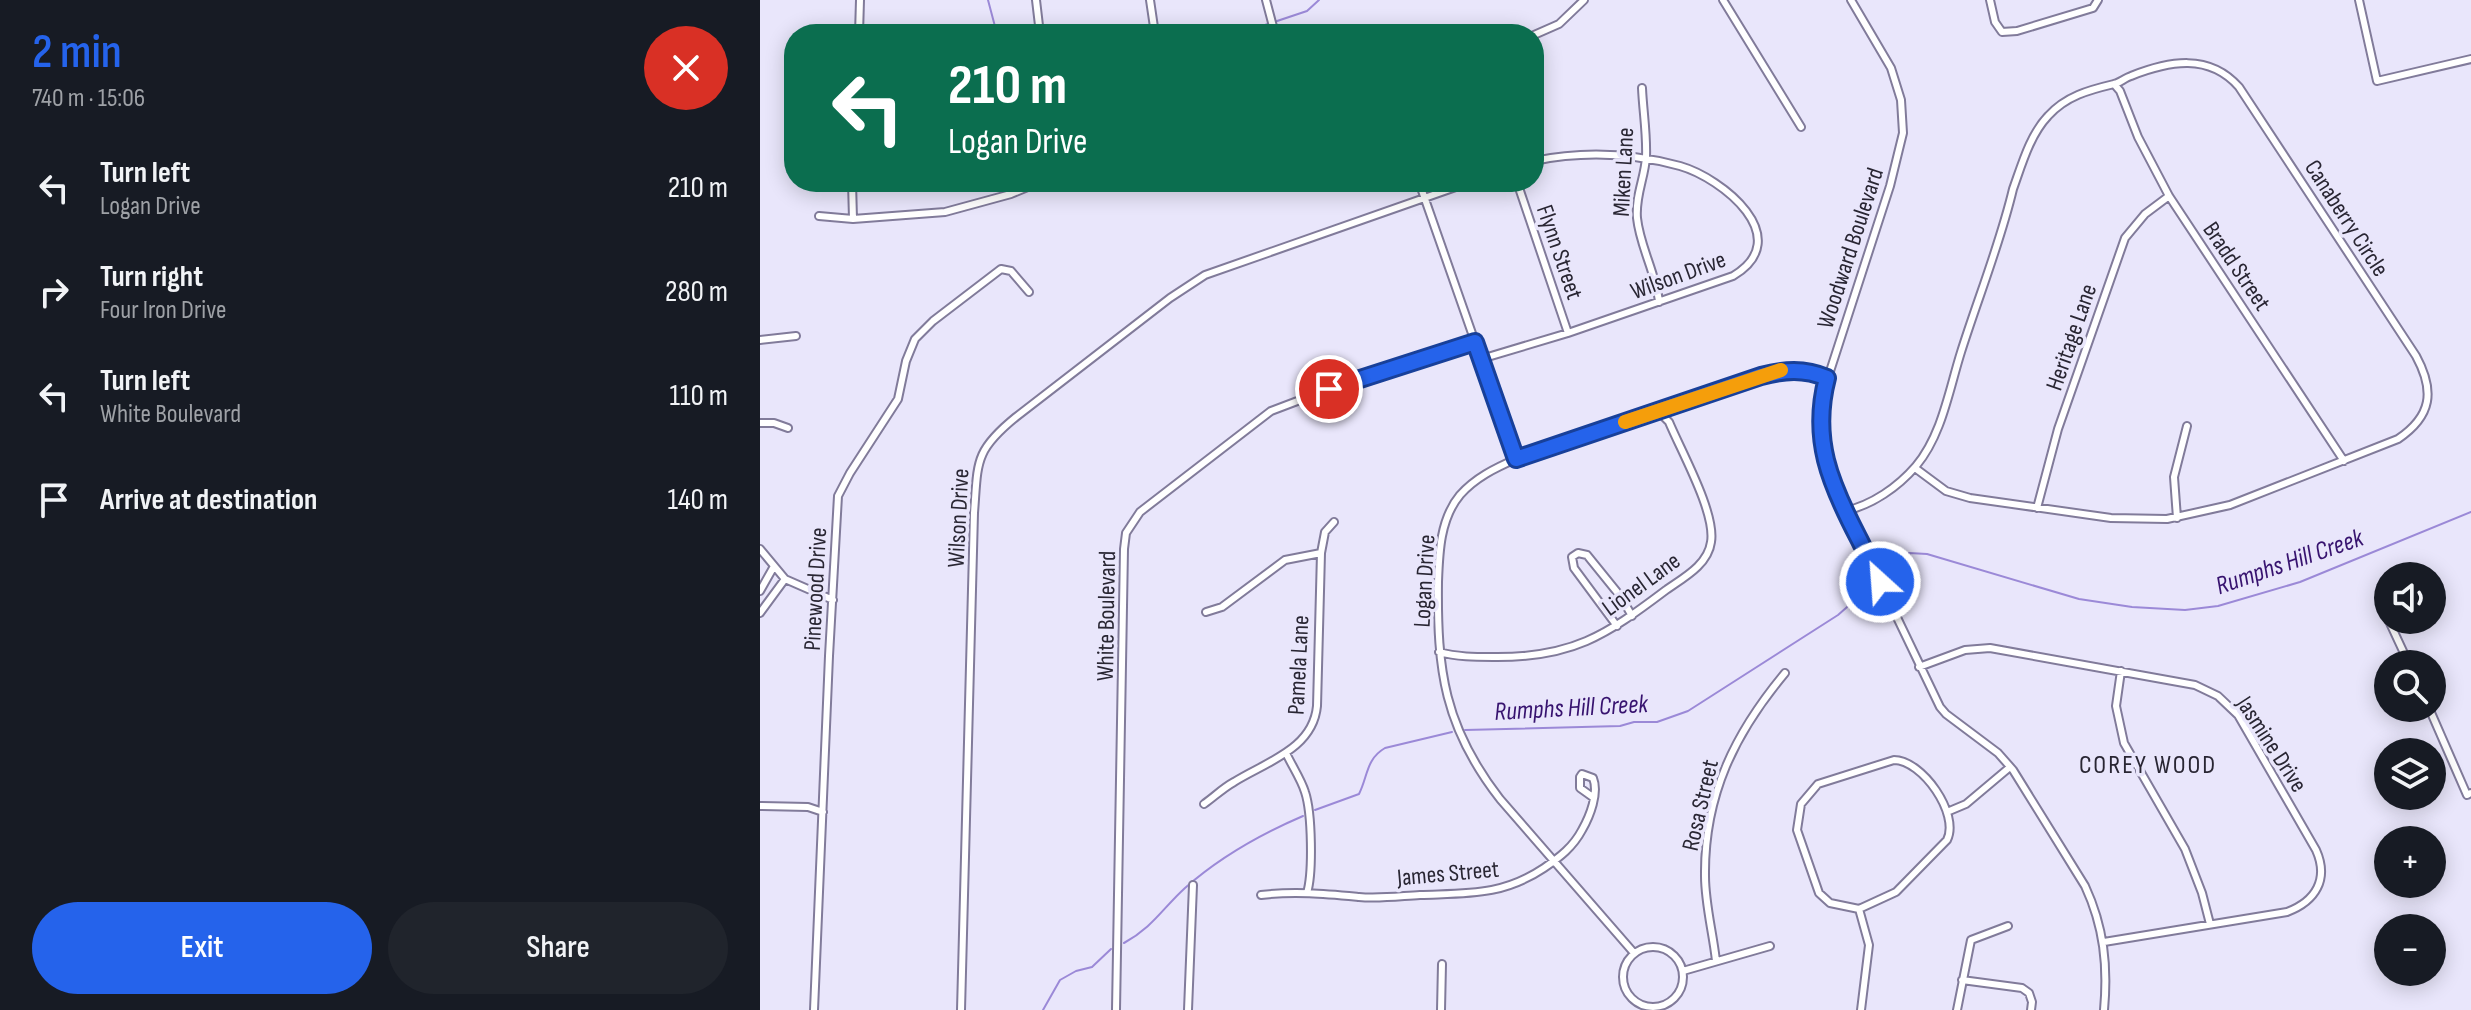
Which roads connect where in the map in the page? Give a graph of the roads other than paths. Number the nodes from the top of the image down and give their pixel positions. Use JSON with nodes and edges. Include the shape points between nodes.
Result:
{"nodes":[{"id":1,"x":860,"y":0,"type":"edge"},
{"id":2,"x":1036,"y":0,"type":"edge"},
{"id":3,"x":1150,"y":0,"type":"edge"},
{"id":4,"x":1266,"y":0,"type":"edge"},
{"id":5,"x":1584,"y":0,"type":"edge"},
{"id":6,"x":1723,"y":0,"type":"edge"},
{"id":7,"x":1851,"y":0,"type":"edge"},
{"id":8,"x":1990,"y":0,"type":"edge"},
{"id":9,"x":2098,"y":0,"type":"edge"},
{"id":10,"x":2359,"y":0,"type":"edge"},
{"id":11,"x":859,"y":24,"type":"edge"},
{"id":12,"x":1039,"y":24,"type":"edge"},
{"id":13,"x":1154,"y":24,"type":"edge"},
{"id":14,"x":1272,"y":24,"type":"edge"},
{"id":15,"x":1544,"y":31,"type":"edge"},
{"id":16,"x":2471,"y":59,"type":"edge"},
{"id":17,"x":2114,"y":84,"type":"junction"},
{"id":18,"x":1642,"y":88,"type":"dead end"},
{"id":19,"x":1801,"y":127,"type":"dead end"},
{"id":20,"x":1646,"y":159,"type":"junction"},
{"id":21,"x":1544,"y":160,"type":"edge"},
{"id":22,"x":852,"y":192,"type":"edge"},
{"id":23,"x":1009,"y":192,"type":"edge"},
{"id":24,"x":1422,"y":192,"type":"edge"},
{"id":25,"x":1441,"y":192,"type":"edge"},
{"id":26,"x":1520,"y":192,"type":"edge"},
{"id":27,"x":2169,"y":196,"type":"junction"},
{"id":28,"x":1424,"y":198,"type":"junction"},
{"id":29,"x":819,"y":216,"type":"dead end"},
{"id":30,"x":853,"y":219,"type":"junction"},
{"id":31,"x":1029,"y":292,"type":"dead end"},
{"id":32,"x":1659,"y":302,"type":"junction"},
{"id":33,"x":1568,"y":333,"type":"junction"},
{"id":34,"x":796,"y":336,"type":"dead end"},
{"id":35,"x":760,"y":340,"type":"edge"},
{"id":36,"x":1475,"y":342,"type":"junction"},
{"id":37,"x":1481,"y":359,"type":"junction"},
{"id":38,"x":1827,"y":378,"type":"junction"},
{"id":39,"x":1658,"y":411,"type":"junction"},
{"id":40,"x":760,"y":423,"type":"edge"},
{"id":41,"x":2187,"y":426,"type":"dead end"},
{"id":42,"x":788,"y":428,"type":"dead end"},
{"id":43,"x":1516,"y":459,"type":"junction"},
{"id":44,"x":2344,"y":461,"type":"junction"},
{"id":45,"x":1915,"y":468,"type":"junction"},
{"id":46,"x":2037,"y":508,"type":"junction"},
{"id":47,"x":1845,"y":511,"type":"junction"},
{"id":48,"x":2177,"y":518,"type":"junction"},
{"id":49,"x":1334,"y":522,"type":"dead end"},
{"id":50,"x":760,"y":549,"type":"edge"},
{"id":51,"x":1321,"y":553,"type":"junction"},
{"id":52,"x":773,"y":568,"type":"junction"},
{"id":53,"x":785,"y":579,"type":"junction"},
{"id":54,"x":760,"y":591,"type":"edge"},
{"id":55,"x":833,"y":600,"type":"junction"},
{"id":56,"x":1206,"y":612,"type":"dead end"},
{"id":57,"x":760,"y":613,"type":"edge"},
{"id":58,"x":1632,"y":616,"type":"junction"},
{"id":59,"x":1617,"y":626,"type":"junction"},
{"id":60,"x":1439,"y":652,"type":"junction"},
{"id":61,"x":1919,"y":667,"type":"junction"},
{"id":62,"x":2121,"y":671,"type":"junction"},
{"id":63,"x":1785,"y":673,"type":"dead end"},
{"id":64,"x":2435,"y":722,"type":"edge"},
{"id":65,"x":1286,"y":753,"type":"junction"},
{"id":66,"x":2010,"y":767,"type":"junction"},
{"id":67,"x":2471,"y":793,"type":"edge"},
{"id":68,"x":1594,"y":798,"type":"dead end"},
{"id":69,"x":1204,"y":804,"type":"dead end"},
{"id":70,"x":760,"y":806,"type":"edge"},
{"id":71,"x":823,"y":812,"type":"junction"},
{"id":72,"x":1947,"y":812,"type":"junction"},
{"id":73,"x":1554,"y":861,"type":"junction"},
{"id":74,"x":1193,"y":885,"type":"dead end"},
{"id":75,"x":1307,"y":893,"type":"junction"},
{"id":76,"x":1261,"y":895,"type":"dead end"},
{"id":77,"x":1859,"y":909,"type":"junction"},
{"id":78,"x":2210,"y":924,"type":"junction"},
{"id":79,"x":2008,"y":926,"type":"dead end"},
{"id":80,"x":2104,"y":942,"type":"junction"},
{"id":81,"x":1770,"y":946,"type":"dead end"},
{"id":82,"x":1634,"y":953,"type":"junction"},
{"id":83,"x":1716,"y":961,"type":"junction"},
{"id":84,"x":1442,"y":964,"type":"dead end"},
{"id":85,"x":1683,"y":971,"type":"junction"},
{"id":86,"x":1962,"y":980,"type":"junction"},
{"id":87,"x":1638,"y":1007,"type":"edge"},
{"id":88,"x":1657,"y":1009,"type":"edge"},
{"id":89,"x":814,"y":1010,"type":"edge"},
{"id":90,"x":961,"y":1010,"type":"edge"},
{"id":91,"x":1116,"y":1010,"type":"edge"},
{"id":92,"x":1188,"y":1010,"type":"edge"},
{"id":93,"x":1441,"y":1010,"type":"edge"},
{"id":94,"x":1861,"y":1010,"type":"edge"},
{"id":95,"x":1957,"y":1010,"type":"edge"},
{"id":96,"x":2031,"y":1010,"type":"edge"},
{"id":97,"x":2104,"y":1010,"type":"edge"}],
"edges":[{"from":1,"to":11,"type":"street"},
{"from":2,"to":12,"type":"street"},
{"from":3,"to":13,"type":"street"},
{"from":4,"to":14,"type":"street"},
{"from":5,"to":15,"type":"street"},
{"from":6,"to":19,"type":"street"},
{"from":7,"to":38,"type":"street","name":"Woodward Boulevard","via":[[1895,78],[1903,133]]},
{"from":8,"to":9,"type":"street","via":[[2002,32],[2093,8]]},
{"from":10,"to":16,"type":"street","via":[[2377,81]]},
{"from":17,"to":27,"type":"street","name":"Bradd Street"},
{"from":17,"to":44,"type":"street","name":"Canaberry Circle","via":[[2184,62],[2218,69],[2233,80],[2416,356],[2428,381],[2428,401],[2420,419],[2398,439]]},
{"from":17,"to":45,"type":"street","name":"Canaberry Circle","via":[[2063,103],[2036,132],[1937,428]]},
{"from":18,"to":20,"type":"street","name":"Miken Lane"},
{"from":20,"to":21,"type":"street","name":"Wilson Drive","via":[[1593,154]]},
{"from":20,"to":32,"type":"street","name":"Miken Lane","via":[[1636,213]]},
{"from":20,"to":32,"type":"street","name":"Wilson Drive","via":[[1687,168],[1719,186],[1754,222],[1759,242],[1740,272]]},
{"from":22,"to":30,"type":"street"},
{"from":23,"to":30,"type":"street","via":[[954,210]]},
{"from":24,"to":28,"type":"street"},
{"from":25,"to":28,"type":"street","name":"Wilson Drive"},
{"from":26,"to":33,"type":"street","name":"Flynn Street"},
{"from":27,"to":44,"type":"street","name":"Bradd Street"},
{"from":27,"to":46,"type":"street","name":"Heritage Lane","via":[[2125,238],[2058,429]]},
{"from":28,"to":36,"type":"street"},
{"from":28,"to":90,"type":"street","name":"Wilson Drive","via":[[1217,269],[1193,282],[1006,425],[982,451],[975,486]]},
{"from":29,"to":30,"type":"street"},
{"from":31,"to":55,"type":"street","name":"Pinewood Drive","via":[[1011,271],[1001,269],[915,339],[898,399],[838,496]]},
{"from":32,"to":33,"type":"street","name":"Wilson Drive"},
{"from":33,"to":37,"type":"street","name":"Wilson Drive"},
{"from":34,"to":35,"type":"street"},
{"from":36,"to":37,"type":"street"},
{"from":36,"to":91,"type":"street","name":"White Boulevard","via":[[1271,411],[1129,525],[1124,549]]},
{"from":37,"to":43,"type":"street"},
{"from":38,"to":39,"type":"street","name":"Logan Drive","via":[[1780,370]]},
{"from":38,"to":47,"type":"street","name":"Woodward Boulevard","via":[[1821,445]]},
{"from":39,"to":43,"type":"street","name":"Logan Drive"},
{"from":39,"to":58,"type":"street","name":"Lionel Lane","via":[[1669,422],[1707,510],[1711,546],[1694,569]]},
{"from":40,"to":42,"type":"street"},
{"from":41,"to":48,"type":"street","via":[[2174,477]]},
{"from":43,"to":60,"type":"street","name":"Logan Drive","via":[[1473,482],[1447,518],[1439,556]]},
{"from":44,"to":48,"type":"street","name":"Canaberry Circle","via":[[2230,505]]},
{"from":45,"to":46,"type":"street","name":"Canaberry Circle","via":[[1953,494]]},
{"from":45,"to":47,"type":"street","name":"Canaberry Circle","via":[[1883,495]]},
{"from":46,"to":48,"type":"street","name":"Canaberry Circle","via":[[2134,520]]},
{"from":47,"to":61,"type":"street","name":"Woodward Boulevard"},
{"from":49,"to":51,"type":"street","name":"Pamela Lane","via":[[1325,532]]},
{"from":50,"to":52,"type":"street"},
{"from":51,"to":56,"type":"street","via":[[1285,560],[1222,607]]},
{"from":51,"to":65,"type":"street","name":"Pamela Lane","via":[[1317,714],[1309,734]]},
{"from":52,"to":53,"type":"street"},
{"from":52,"to":54,"type":"street"},
{"from":53,"to":55,"type":"street"},
{"from":53,"to":57,"type":"street"},
{"from":55,"to":71,"type":"street","name":"Pinewood Drive"},
{"from":58,"to":59,"type":"street","name":"Lionel Lane"},
{"from":58,"to":59,"type":"street","via":[[1587,555],[1578,553],[1572,557],[1574,568]]},
{"from":59,"to":60,"type":"street","name":"Lionel Lane","via":[[1588,642],[1540,655]]},
{"from":60,"to":73,"type":"street","name":"Logan Drive","via":[[1448,702],[1471,757]]},
{"from":61,"to":62,"type":"street","name":"Jasmine Drive","via":[[1981,647]]},
{"from":61,"to":66,"type":"street","name":"Woodward Boulevard","via":[[1946,714]]},
{"from":62,"to":78,"type":"street","via":[[2116,706],[2124,743],[2185,849]]},
{"from":62,"to":78,"type":"street","name":"Jasmine Drive","via":[[2195,685],[2225,701],[2248,731],[2319,858],[2320,884],[2305,904],[2287,912]]},
{"from":63,"to":83,"type":"street","name":"Rosa Street","via":[[1739,735],[1716,796],[1705,874]]},
{"from":64,"to":67,"type":"street","via":[[2467,795]]},
{"from":65,"to":69,"type":"street","name":"Pamela Lane"},
{"from":65,"to":75,"type":"street","via":[[1308,804]]},
{"from":66,"to":72,"type":"street","via":[[1966,804]]},
{"from":66,"to":80,"type":"street","name":"Woodward Boulevard","via":[[2085,886]]},
{"from":68,"to":73,"type":"street","name":"James Street","via":[[1577,839]]},
{"from":70,"to":71,"type":"street"},
{"from":71,"to":89,"type":"street","name":"Pinewood Drive"},
{"from":72,"to":77,"type":"street","via":[[1947,840],[1896,892]]},
{"from":72,"to":77,"type":"street","via":[[1937,791],[1902,760],[1829,779],[1807,794],[1797,830],[1813,881],[1830,903]]},
{"from":73,"to":75,"type":"street","name":"James Street","via":[[1515,885],[1484,892],[1362,898]]},
{"from":73,"to":82,"type":"street","name":"Logan Drive"},
{"from":74,"to":92,"type":"street"},
{"from":75,"to":76,"type":"street","name":"James Street"},
{"from":77,"to":94,"type":"street","via":[[1869,945]]},
{"from":78,"to":80,"type":"street","name":"Jasmine Drive"},
{"from":79,"to":86,"type":"street","via":[[1971,940]]},
{"from":80,"to":97,"type":"street","name":"Woodward Boulevard"},
{"from":81,"to":83,"type":"street"},
{"from":82,"to":85,"type":"street","via":[[1662,948]]},
{"from":82,"to":87,"type":"street","via":[[1622,978]]},
{"from":83,"to":85,"type":"street"},
{"from":84,"to":93,"type":"street"},
{"from":85,"to":88,"type":"street","via":[[1680,992]]},
{"from":86,"to":95,"type":"street"},
{"from":86,"to":96,"type":"street","via":[[2022,988],[2029,993]]},
{"from":87,"to":88,"type":"street"}]}
